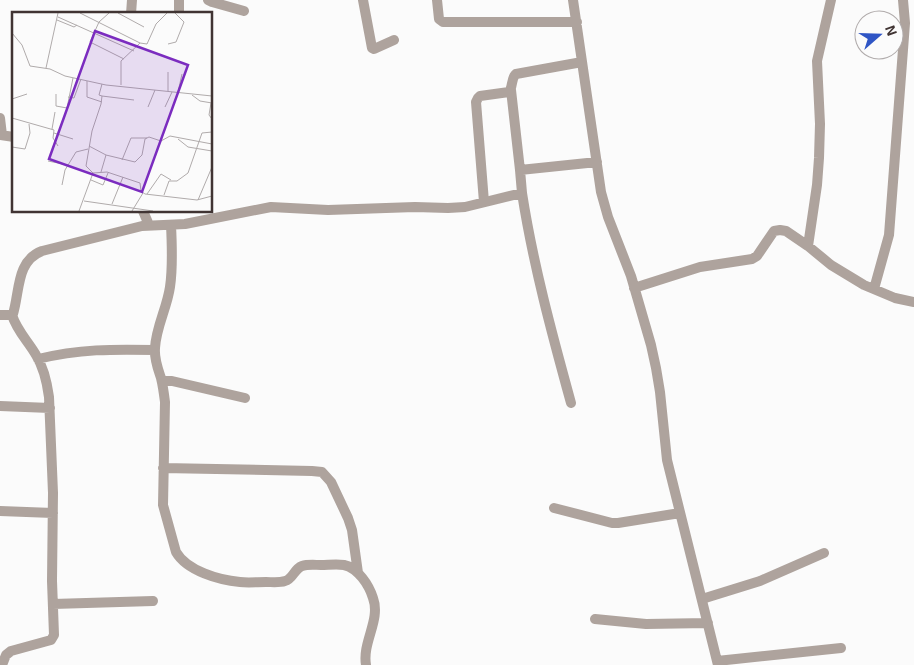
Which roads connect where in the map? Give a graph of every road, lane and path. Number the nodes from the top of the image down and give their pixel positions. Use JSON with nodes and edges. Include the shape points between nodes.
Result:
{"nodes":[{"id":1,"x":208,"y":0,"type":"edge"},
{"id":2,"x":363,"y":0,"type":"edge"},
{"id":3,"x":437,"y":0,"type":"edge"},
{"id":4,"x":573,"y":0,"type":"edge"},
{"id":5,"x":831,"y":0,"type":"edge"},
{"id":6,"x":902,"y":0,"type":"edge"},
{"id":7,"x":244,"y":11,"type":"dead end"},
{"id":8,"x":577,"y":22,"type":"junction"},
{"id":9,"x":394,"y":40,"type":"dead end"},
{"id":10,"x":582,"y":62,"type":"junction"},
{"id":11,"x":511,"y":90,"type":"junction"},
{"id":12,"x":0,"y":118,"type":"edge"},
{"id":13,"x":1,"y":135,"type":"edge"},
{"id":14,"x":597,"y":162,"type":"junction"},
{"id":15,"x":520,"y":170,"type":"junction"},
{"id":16,"x":522,"y":193,"type":"junction"},
{"id":17,"x":484,"y":202,"type":"junction"},
{"id":18,"x":143,"y":212,"type":"edge"},
{"id":19,"x":149,"y":225,"type":"junction"},
{"id":20,"x":171,"y":225,"type":"junction"},
{"id":21,"x":808,"y":246,"type":"junction"},
{"id":22,"x":634,"y":288,"type":"junction"},
{"id":23,"x":874,"y":289,"type":"junction"},
{"id":24,"x":914,"y":302,"type":"edge"},
{"id":25,"x":0,"y":315,"type":"edge"},
{"id":26,"x":12,"y":315,"type":"junction"},
{"id":27,"x":154,"y":350,"type":"junction"},
{"id":28,"x":38,"y":359,"type":"junction"},
{"id":29,"x":162,"y":381,"type":"junction"},
{"id":30,"x":245,"y":398,"type":"dead end"},
{"id":31,"x":571,"y":403,"type":"dead end"},
{"id":32,"x":0,"y":406,"type":"edge"},
{"id":33,"x":50,"y":408,"type":"junction"},
{"id":34,"x":163,"y":468,"type":"junction"},
{"id":35,"x":554,"y":508,"type":"dead end"},
{"id":36,"x":0,"y":511,"type":"edge"},
{"id":37,"x":54,"y":512,"type":"junction"},
{"id":38,"x":680,"y":514,"type":"junction"},
{"id":39,"x":824,"y":552,"type":"dead end"},
{"id":40,"x":358,"y":573,"type":"junction"},
{"id":41,"x":702,"y":599,"type":"junction"},
{"id":42,"x":154,"y":601,"type":"dead end"},
{"id":43,"x":53,"y":604,"type":"junction"},
{"id":44,"x":595,"y":619,"type":"dead end"},
{"id":45,"x":708,"y":623,"type":"junction"},
{"id":46,"x":841,"y":648,"type":"dead end"},
{"id":47,"x":718,"y":663,"type":"edge"},
{"id":48,"x":2,"y":665,"type":"edge"},
{"id":49,"x":366,"y":665,"type":"edge"}],
"edges":[{"from":1,"to":7,"type":"street"},
{"from":2,"to":9,"type":"street","via":[[372,48]]},
{"from":3,"to":8,"type":"street","via":[[438,17],[443,22]]},
{"from":4,"to":8,"type":"street"},
{"from":5,"to":21,"type":"street","via":[[817,62],[819,158]]},
{"from":6,"to":23,"type":"street","via":[[904,23],[889,235]]},
{"from":8,"to":10,"type":"street"},
{"from":10,"to":11,"type":"street","via":[[516,74]]},
{"from":10,"to":14,"type":"street"},
{"from":11,"to":15,"type":"street"},
{"from":11,"to":17,"type":"street","via":[[480,96],[476,100]]},
{"from":12,"to":13,"type":"street"},
{"from":14,"to":15,"type":"street"},
{"from":14,"to":22,"type":"street","via":[[608,217]]},
{"from":15,"to":16,"type":"street"},
{"from":16,"to":17,"type":"street"},
{"from":16,"to":31,"type":"street","via":[[543,303]]},
{"from":17,"to":20,"type":"street","via":[[448,208],[328,210],[271,207]]},
{"from":18,"to":19,"type":"street"},
{"from":19,"to":20,"type":"street"},
{"from":19,"to":26,"type":"street","via":[[34,254],[21,274]]},
{"from":20,"to":27,"type":"street","via":[[170,287]]},
{"from":21,"to":22,"type":"street","via":[[786,231],[774,231],[757,256],[700,267]]},
{"from":21,"to":23,"type":"street","via":[[831,265]]},
{"from":22,"to":38,"type":"street","via":[[656,368],[667,460]]},
{"from":23,"to":24,"type":"street"},
{"from":25,"to":26,"type":"street"},
{"from":26,"to":28,"type":"street"},
{"from":27,"to":28,"type":"street","via":[[76,351]]},
{"from":27,"to":29,"type":"street"},
{"from":28,"to":33,"type":"street","via":[[47,381]]},
{"from":29,"to":30,"type":"street"},
{"from":29,"to":34,"type":"street","via":[[165,402]]},
{"from":32,"to":33,"type":"street"},
{"from":33,"to":37,"type":"street"},
{"from":34,"to":40,"type":"street","via":[[322,472],[331,482],[348,518]]},
{"from":34,"to":40,"type":"street","via":[[165,517],[176,552],[186,564],[241,583],[281,582],[288,580],[302,566],[310,565],[343,565]]},
{"from":35,"to":38,"type":"street","via":[[612,523]]},
{"from":36,"to":37,"type":"street"},
{"from":37,"to":43,"type":"street"},
{"from":38,"to":41,"type":"street"},
{"from":39,"to":41,"type":"street","via":[[760,581]]},
{"from":40,"to":49,"type":"street","via":[[375,605]]},
{"from":41,"to":45,"type":"street"},
{"from":42,"to":43,"type":"street"},
{"from":43,"to":48,"type":"street","via":[[54,636],[51,640],[11,651]]},
{"from":44,"to":45,"type":"street","via":[[646,624]]},
{"from":45,"to":47,"type":"street"},
{"from":46,"to":47,"type":"street"}]}
